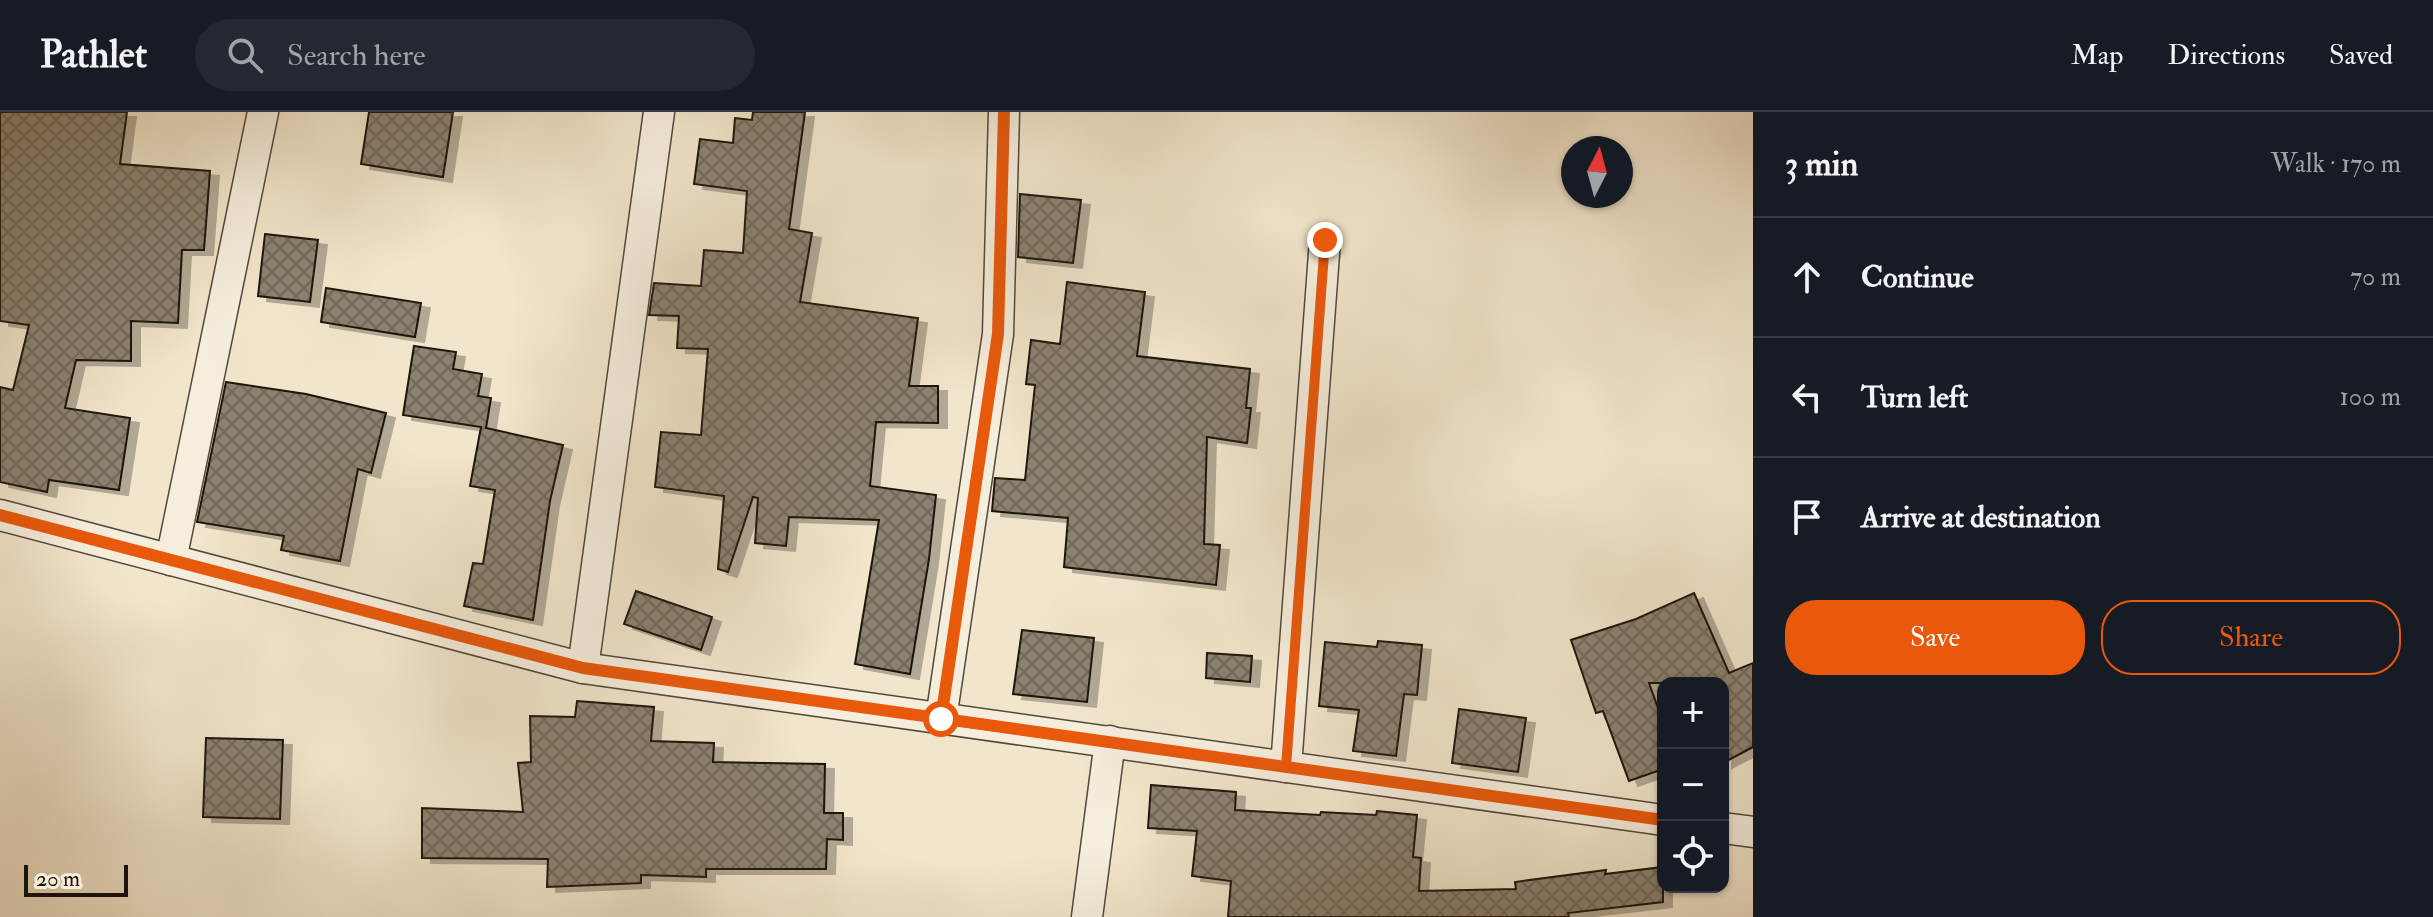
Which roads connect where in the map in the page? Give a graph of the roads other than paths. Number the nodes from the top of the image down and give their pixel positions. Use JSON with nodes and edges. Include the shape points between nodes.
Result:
{"nodes":[{"id":1,"x":263,"y":112,"type":"edge"},
{"id":2,"x":659,"y":112,"type":"edge"},
{"id":3,"x":1004,"y":112,"type":"edge"},
{"id":4,"x":1325,"y":240,"type":"dead end"},
{"id":5,"x":0,"y":515,"type":"edge"},
{"id":6,"x":171,"y":560,"type":"junction"},
{"id":7,"x":583,"y":668,"type":"junction"},
{"id":8,"x":941,"y":719,"type":"junction"},
{"id":9,"x":1110,"y":741,"type":"junction"},
{"id":10,"x":1286,"y":767,"type":"junction"},
{"id":11,"x":1657,"y":819,"type":"edge"},
{"id":12,"x":1729,"y":829,"type":"edge"},
{"id":13,"x":1753,"y":832,"type":"edge"},
{"id":14,"x":1087,"y":917,"type":"edge"}],
"edges":[{"from":1,"to":6,"type":"street"},
{"from":2,"to":7,"type":"street"},
{"from":3,"to":8,"type":"street","via":[[998,334]]},
{"from":4,"to":10,"type":"street"},
{"from":5,"to":6,"type":"street"},
{"from":6,"to":7,"type":"street"},
{"from":7,"to":8,"type":"street"},
{"from":8,"to":9,"type":"street"},
{"from":9,"to":10,"type":"street"},
{"from":9,"to":14,"type":"street"},
{"from":10,"to":11,"type":"street"},
{"from":12,"to":13,"type":"street"}]}
